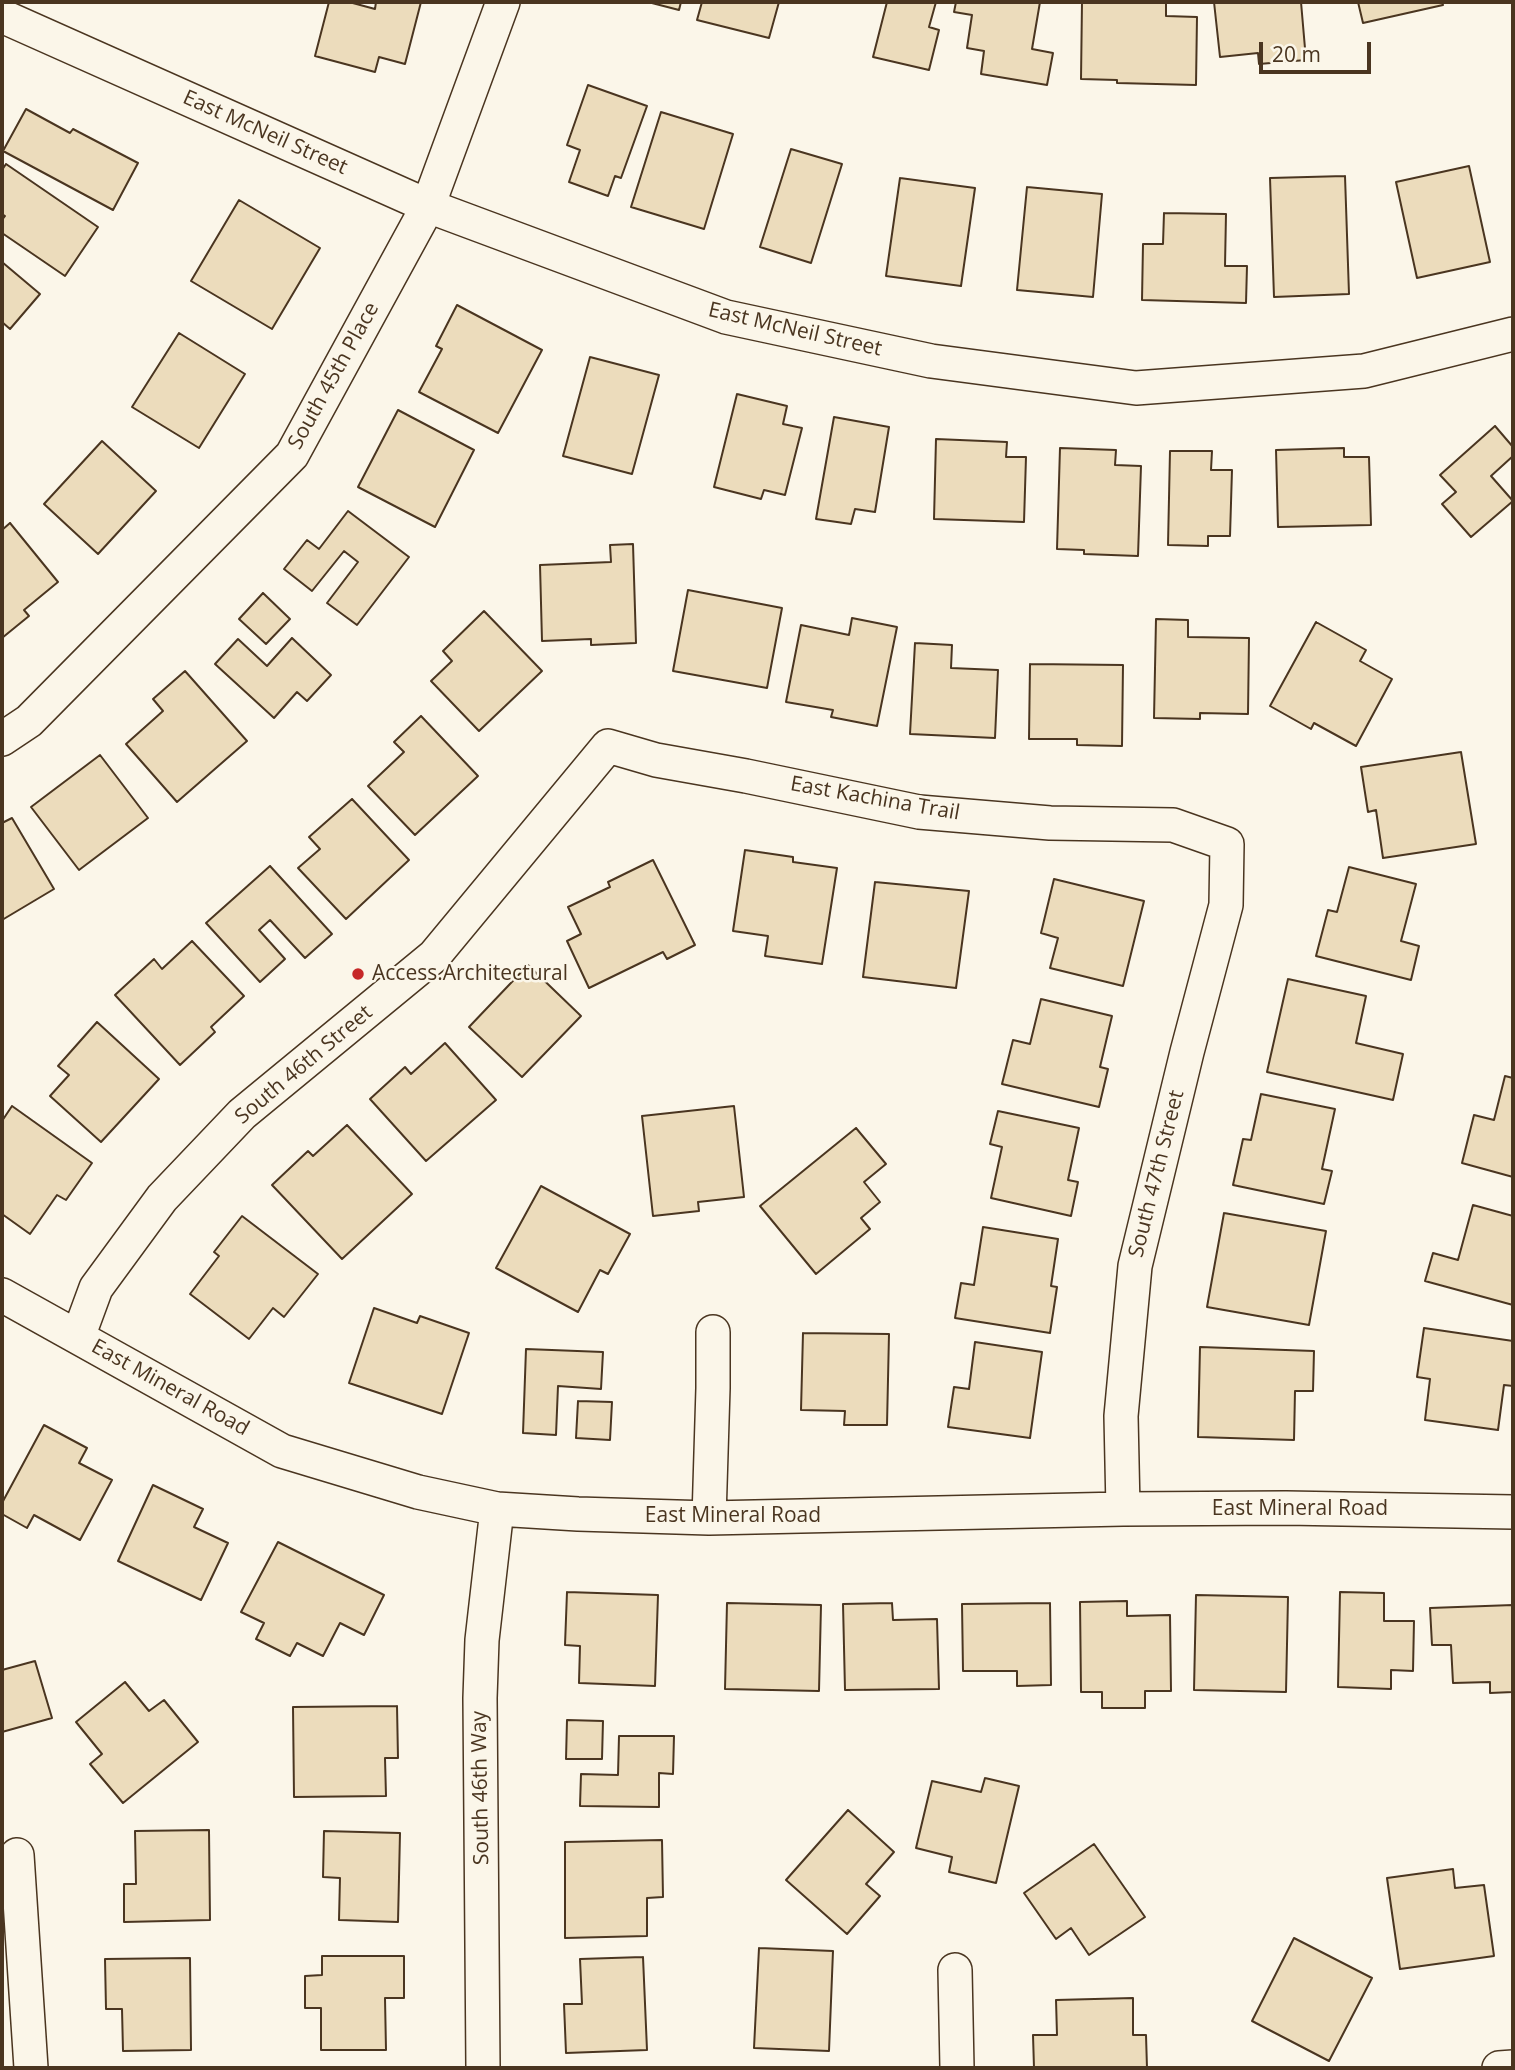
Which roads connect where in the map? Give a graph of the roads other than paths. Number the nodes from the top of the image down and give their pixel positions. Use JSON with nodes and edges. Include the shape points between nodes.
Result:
{"nodes":[{"id":1,"x":6,"y":2,"type":"edge"},
{"id":2,"x":503,"y":2,"type":"edge"},
{"id":3,"x":2,"y":16,"type":"edge"},
{"id":4,"x":428,"y":206,"type":"junction"},
{"id":5,"x":1513,"y":334,"type":"edge"},
{"id":6,"x":2,"y":739,"type":"edge"},
{"id":7,"x":608,"y":746,"type":"joint"},
{"id":8,"x":1227,"y":844,"type":"joint"},
{"id":9,"x":2,"y":1295,"type":"edge"},
{"id":10,"x":713,"y":1332,"type":"dead end"},
{"id":11,"x":78,"y":1337,"type":"junction"},
{"id":12,"x":497,"y":1509,"type":"junction"},
{"id":13,"x":1123,"y":1509,"type":"junction"},
{"id":14,"x":1513,"y":1512,"type":"edge"},
{"id":15,"x":709,"y":1518,"type":"junction"},
{"id":16,"x":17,"y":1855,"type":"dead end"},
{"id":17,"x":955,"y":1970,"type":"dead end"},
{"id":18,"x":1513,"y":2067,"type":"edge"},
{"id":19,"x":31,"y":2068,"type":"edge"},
{"id":20,"x":484,"y":2068,"type":"edge"},
{"id":21,"x":957,"y":2068,"type":"edge"},
{"id":22,"x":1499,"y":2068,"type":"edge"}],
"edges":[{"from":1,"to":3,"type":"street"},
{"from":2,"to":4,"type":"street","name":"South 45th Place"},
{"from":3,"to":4,"type":"street","name":"East McNeil Street"},
{"from":4,"to":5,"type":"street","name":"East McNeil Street","via":[[726,317],[931,361],[1136,387],[1364,371]]},
{"from":4,"to":6,"type":"street","name":"South 45th Place","via":[[292,455],[29,721]]},
{"from":7,"to":8,"type":"street","name":"East Kachina Trail","via":[[656,760],[919,811],[1049,823],[1173,824]]},
{"from":7,"to":11,"type":"street","name":"South 46th Street","via":[[434,956],[242,1114],[162,1198],[96,1288]]},
{"from":8,"to":13,"type":"street","name":"South 47th Street","via":[[1226,905],[1135,1266],[1121,1416]]},
{"from":9,"to":11,"type":"street","name":"East Mineral Road"},
{"from":10,"to":15,"type":"street"},
{"from":11,"to":12,"type":"street","name":"East Mineral Road","via":[[282,1451],[418,1492]]},
{"from":12,"to":15,"type":"street","name":"East Mineral Road"},
{"from":12,"to":20,"type":"street","name":"South 46th Way","via":[[480,1699]]},
{"from":13,"to":14,"type":"street","name":"East Mineral Road"},
{"from":13,"to":15,"type":"street","name":"East Mineral Road"},
{"from":16,"to":19,"type":"street"},
{"from":17,"to":21,"type":"street"},
{"from":18,"to":22,"type":"street"}]}
